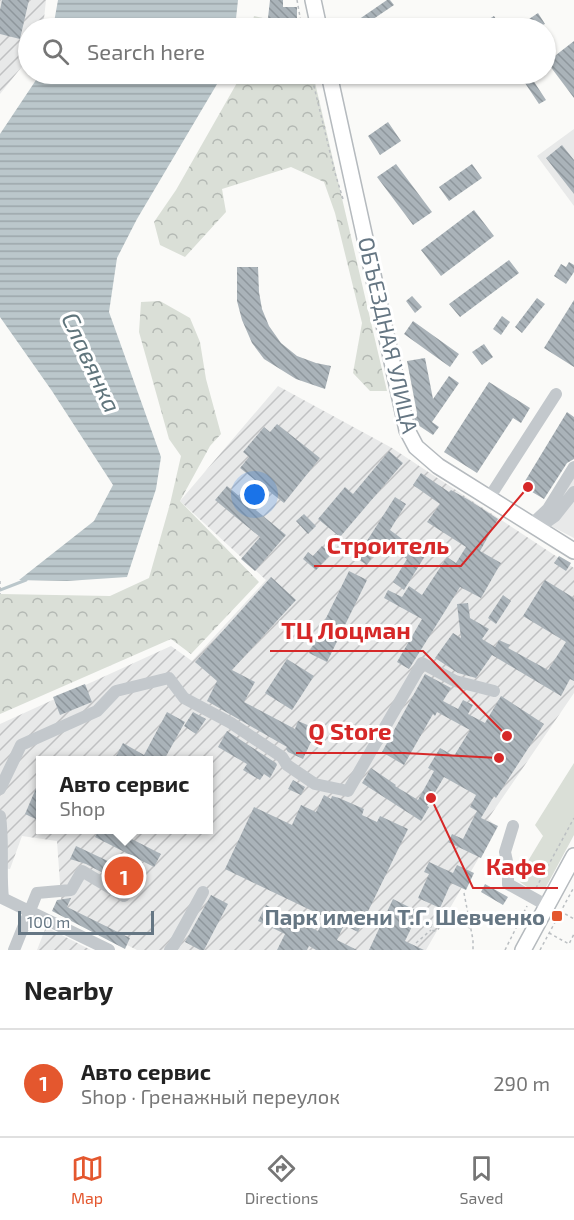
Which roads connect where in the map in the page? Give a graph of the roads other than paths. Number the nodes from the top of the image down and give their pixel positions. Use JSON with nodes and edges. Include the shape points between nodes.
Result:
{"nodes":[{"id":1,"x":312,"y":0,"type":"edge"},
{"id":2,"x":316,"y":18,"type":"edge"},
{"id":3,"x":331,"y":84,"type":"edge"},
{"id":4,"x":556,"y":394,"type":"dead end"},
{"id":5,"x":574,"y":467,"type":"edge"},
{"id":6,"x":574,"y":492,"type":"edge"},
{"id":7,"x":489,"y":498,"type":"junction"},
{"id":8,"x":535,"y":526,"type":"junction"},
{"id":9,"x":574,"y":551,"type":"edge"},
{"id":10,"x":494,"y":691,"type":"dead end"},
{"id":11,"x":0,"y":789,"type":"edge"},
{"id":12,"x":0,"y":816,"type":"edge"},
{"id":13,"x":513,"y":826,"type":"dead end"},
{"id":14,"x":574,"y":856,"type":"edge"},
{"id":15,"x":203,"y":892,"type":"dead end"},
{"id":16,"x":124,"y":896,"type":"dead end"},
{"id":17,"x":1,"y":898,"type":"edge"},
{"id":18,"x":553,"y":908,"type":"junction"},
{"id":19,"x":30,"y":911,"type":"junction"},
{"id":20,"x":14,"y":950,"type":"edge"},
{"id":21,"x":109,"y":950,"type":"edge"},
{"id":22,"x":170,"y":950,"type":"edge"},
{"id":23,"x":523,"y":950,"type":"edge"}],
"edges":[{"from":1,"to":2,"type":"main road"},
{"from":3,"to":7,"type":"main road","name":"ОБЪЕЗДНАЯ УЛИЦА","via":[[407,430],[416,447],[438,466]]},
{"from":4,"to":7,"type":"street"},
{"from":5,"to":8,"type":"street"},
{"from":6,"to":8,"type":"street","via":[[555,516]]},
{"from":7,"to":8,"type":"main road","name":"ОБЪЕЗДНАЯ УЛИЦА"},
{"from":8,"to":9,"type":"main road","name":"ОБЪЕЗДНАЯ УЛИЦА"},
{"from":10,"to":11,"type":"street","via":[[455,681],[422,663],[348,791],[315,784],[231,723],[184,698],[169,678],[147,682],[116,691],[97,711],[21,745]]},
{"from":12,"to":17,"type":"street"},
{"from":13,"to":18,"type":"street","via":[[504,852],[508,884]]},
{"from":14,"to":18,"type":"main road"},
{"from":15,"to":22,"type":"street"},
{"from":16,"to":19,"type":"street","via":[[82,871],[71,890],[37,893]]},
{"from":17,"to":19,"type":"street"},
{"from":18,"to":23,"type":"main road"},
{"from":19,"to":20,"type":"street"},
{"from":19,"to":21,"type":"street"}]}
